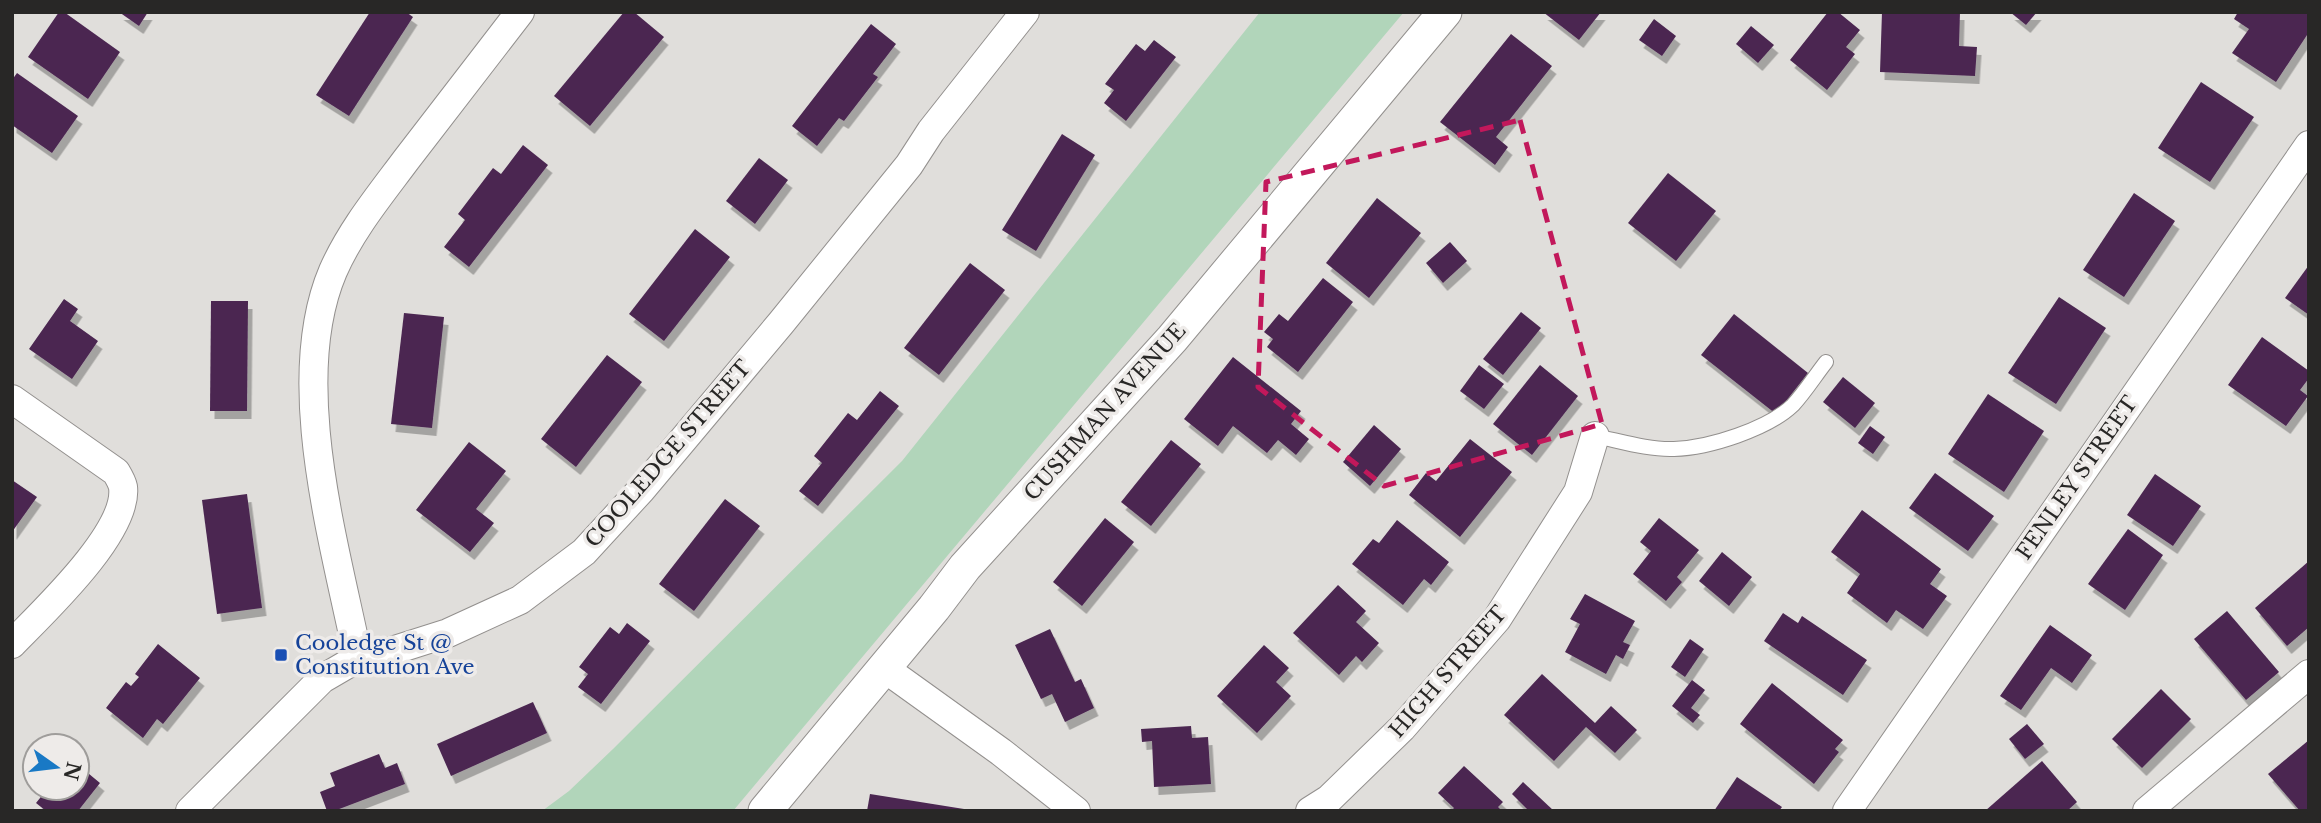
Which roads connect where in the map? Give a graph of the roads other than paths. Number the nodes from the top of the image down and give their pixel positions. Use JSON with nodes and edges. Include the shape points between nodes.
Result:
{"nodes":[{"id":1,"x":520,"y":12,"type":"edge"},
{"id":2,"x":1025,"y":12,"type":"edge"},
{"id":3,"x":1445,"y":12,"type":"edge"},
{"id":4,"x":2309,"y":145,"type":"edge"},
{"id":5,"x":1826,"y":362,"type":"dead end"},
{"id":6,"x":12,"y":399,"type":"edge"},
{"id":7,"x":1595,"y":436,"type":"joint"},
{"id":8,"x":12,"y":644,"type":"edge"},
{"id":9,"x":358,"y":658,"type":"junction"},
{"id":10,"x":884,"y":668,"type":"junction"},
{"id":11,"x":2309,"y":674,"type":"edge"},
{"id":12,"x":190,"y":811,"type":"edge"},
{"id":13,"x":765,"y":811,"type":"edge"},
{"id":14,"x":1076,"y":811,"type":"edge"},
{"id":15,"x":1310,"y":811,"type":"edge"},
{"id":16,"x":1847,"y":811,"type":"edge"},
{"id":17,"x":2147,"y":811,"type":"edge"}],
"edges":[{"from":1,"to":9,"type":"street","via":[[367,212],[343,250],[324,299],[316,346],[314,407],[324,497]]},
{"from":2,"to":9,"type":"street","name":"COOLEDGE STREET","via":[[781,323],[584,552],[520,600],[448,633]]},
{"from":3,"to":10,"type":"street","name":"CUSHMAN AVENUE","via":[[1172,339],[965,567]]},
{"from":4,"to":16,"type":"street","name":"FENLEY STREET"},
{"from":5,"to":7,"type":"lane","via":[[1793,405],[1766,424],[1731,438],[1674,449]]},
{"from":6,"to":8,"type":"street","via":[[116,472],[123,485],[113,524],[60,598]]},
{"from":7,"to":15,"type":"street","name":"HIGH STREET","via":[[1578,492],[1497,619],[1402,729],[1329,799]]},
{"from":9,"to":12,"type":"street","name":"COOLEDGE STREET","via":[[322,679]]},
{"from":10,"to":13,"type":"street","name":"CUSHMAN AVENUE"},
{"from":10,"to":14,"type":"street"},
{"from":11,"to":17,"type":"street"}]}
